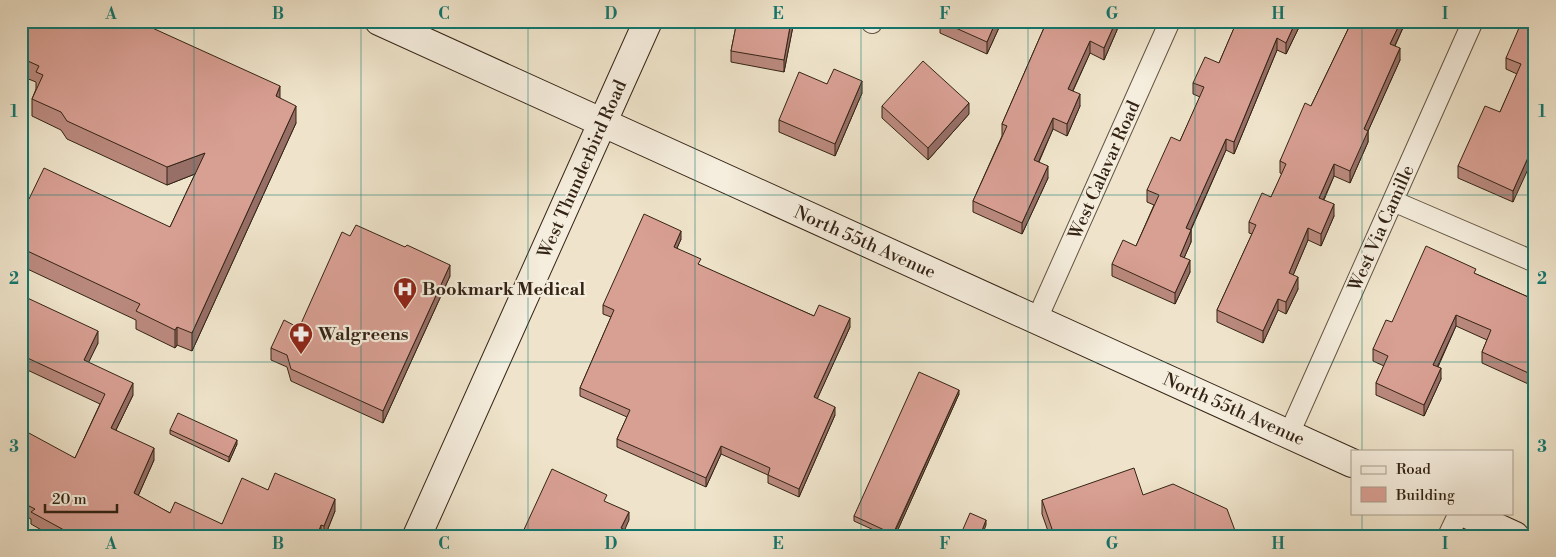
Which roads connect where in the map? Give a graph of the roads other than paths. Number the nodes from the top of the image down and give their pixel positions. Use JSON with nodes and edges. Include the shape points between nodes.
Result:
{"nodes":[{"id":1,"x":378,"y":21,"type":"edge"},
{"id":2,"x":648,"y":21,"type":"edge"},
{"id":3,"x":1170,"y":21,"type":"edge"},
{"id":4,"x":1473,"y":21,"type":"edge"},
{"id":5,"x":603,"y":123,"type":"junction"},
{"id":6,"x":1393,"y":201,"type":"junction"},
{"id":7,"x":1535,"y":262,"type":"edge"},
{"id":8,"x":1037,"y":319,"type":"junction"},
{"id":9,"x":1289,"y":434,"type":"junction"},
{"id":10,"x":1351,"y":463,"type":"edge"},
{"id":11,"x":1459,"y":514,"type":"edge"},
{"id":12,"x":1467,"y":514,"type":"edge"},
{"id":13,"x":417,"y":536,"type":"edge"},
{"id":14,"x":1448,"y":536,"type":"edge"},
{"id":15,"x":1515,"y":536,"type":"edge"}],
"edges":[{"from":1,"to":5,"type":"street","name":"North 55th Avenue"},
{"from":2,"to":5,"type":"street","name":"West Thunderbird Road"},
{"from":3,"to":8,"type":"street","name":"West Calavar Road"},
{"from":4,"to":6,"type":"street","name":"West Via Camille"},
{"from":5,"to":8,"type":"street","name":"North 55th Avenue"},
{"from":5,"to":13,"type":"street","name":"West Thunderbird Road"},
{"from":6,"to":7,"type":"street"},
{"from":6,"to":9,"type":"street","name":"West Via Camille"},
{"from":8,"to":9,"type":"street","name":"North 55th Avenue"},
{"from":9,"to":10,"type":"street","name":"North 55th Avenue"},
{"from":11,"to":14,"type":"street"},
{"from":12,"to":15,"type":"street"}]}
